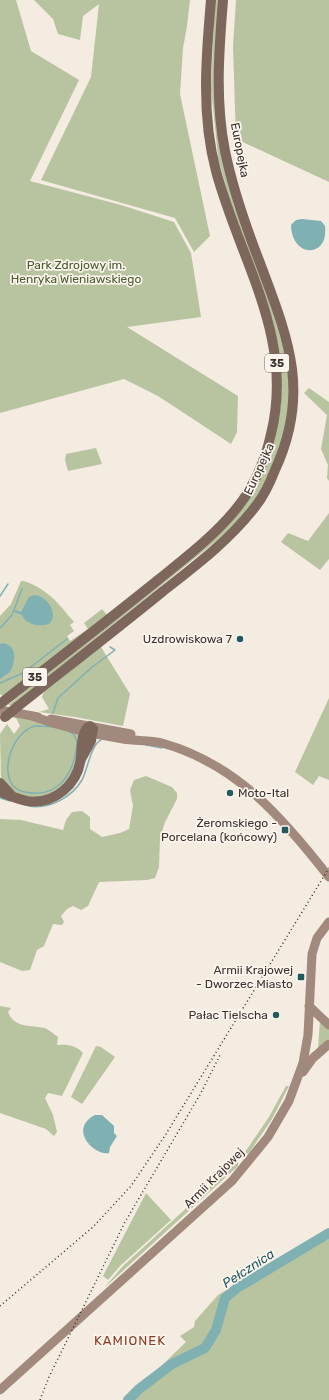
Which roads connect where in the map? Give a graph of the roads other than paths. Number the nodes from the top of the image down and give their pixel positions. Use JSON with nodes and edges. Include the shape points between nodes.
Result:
{"nodes":[{"id":1,"x":211,"y":0,"type":"edge"},
{"id":2,"x":223,"y":0,"type":"edge"},
{"id":3,"x":1,"y":713,"type":"edge"},
{"id":4,"x":89,"y":730,"type":"junction"},
{"id":5,"x":0,"y":782,"type":"edge"},
{"id":6,"x":0,"y":792,"type":"edge"},
{"id":7,"x":12,"y":796,"type":"junction"},
{"id":8,"x":329,"y":877,"type":"edge"},
{"id":9,"x":329,"y":922,"type":"edge"},
{"id":10,"x":309,"y":1006,"type":"junction"},
{"id":11,"x":329,"y":1025,"type":"edge"},
{"id":12,"x":329,"y":1044,"type":"edge"},
{"id":13,"x":298,"y":1078,"type":"junction"},
{"id":14,"x":0,"y":1390,"type":"edge"}],
"edges":[{"from":1,"to":3,"type":"main road","name":"Europejka","number":"35","via":[[205,75],[212,149],[226,202],[271,327],[277,360],[276,416],[268,447],[259,473],[246,495],[218,529]]},
{"from":2,"to":3,"type":"main road","name":"Europejka","number":"35","bridge":true,"via":[[218,78],[225,149],[233,186],[285,331],[292,364],[294,388],[287,438],[281,458],[255,507],[189,571],[17,707]]},
{"from":3,"to":4,"type":"main road","via":[[32,716],[58,725]]},
{"from":4,"to":7,"type":"main road","via":[[73,780],[59,794],[38,801]]},
{"from":4,"to":8,"type":"main road","via":[[168,745],[206,759],[230,773],[248,787],[295,836]]},
{"from":5,"to":7,"type":"main road"},
{"from":6,"to":7,"type":"main road"},
{"from":9,"to":10,"type":"main road","name":"Armii Krajowej","via":[[317,938],[312,954]]},
{"from":10,"to":11,"type":"main road"},
{"from":10,"to":13,"type":"main road","name":"Armii Krajowej","via":[[308,1035]]},
{"from":12,"to":13,"type":"main road","via":[[313,1058]]},
{"from":13,"to":14,"type":"main road","name":"Armii Krajowej","via":[[289,1101],[268,1137],[232,1181]]}]}
